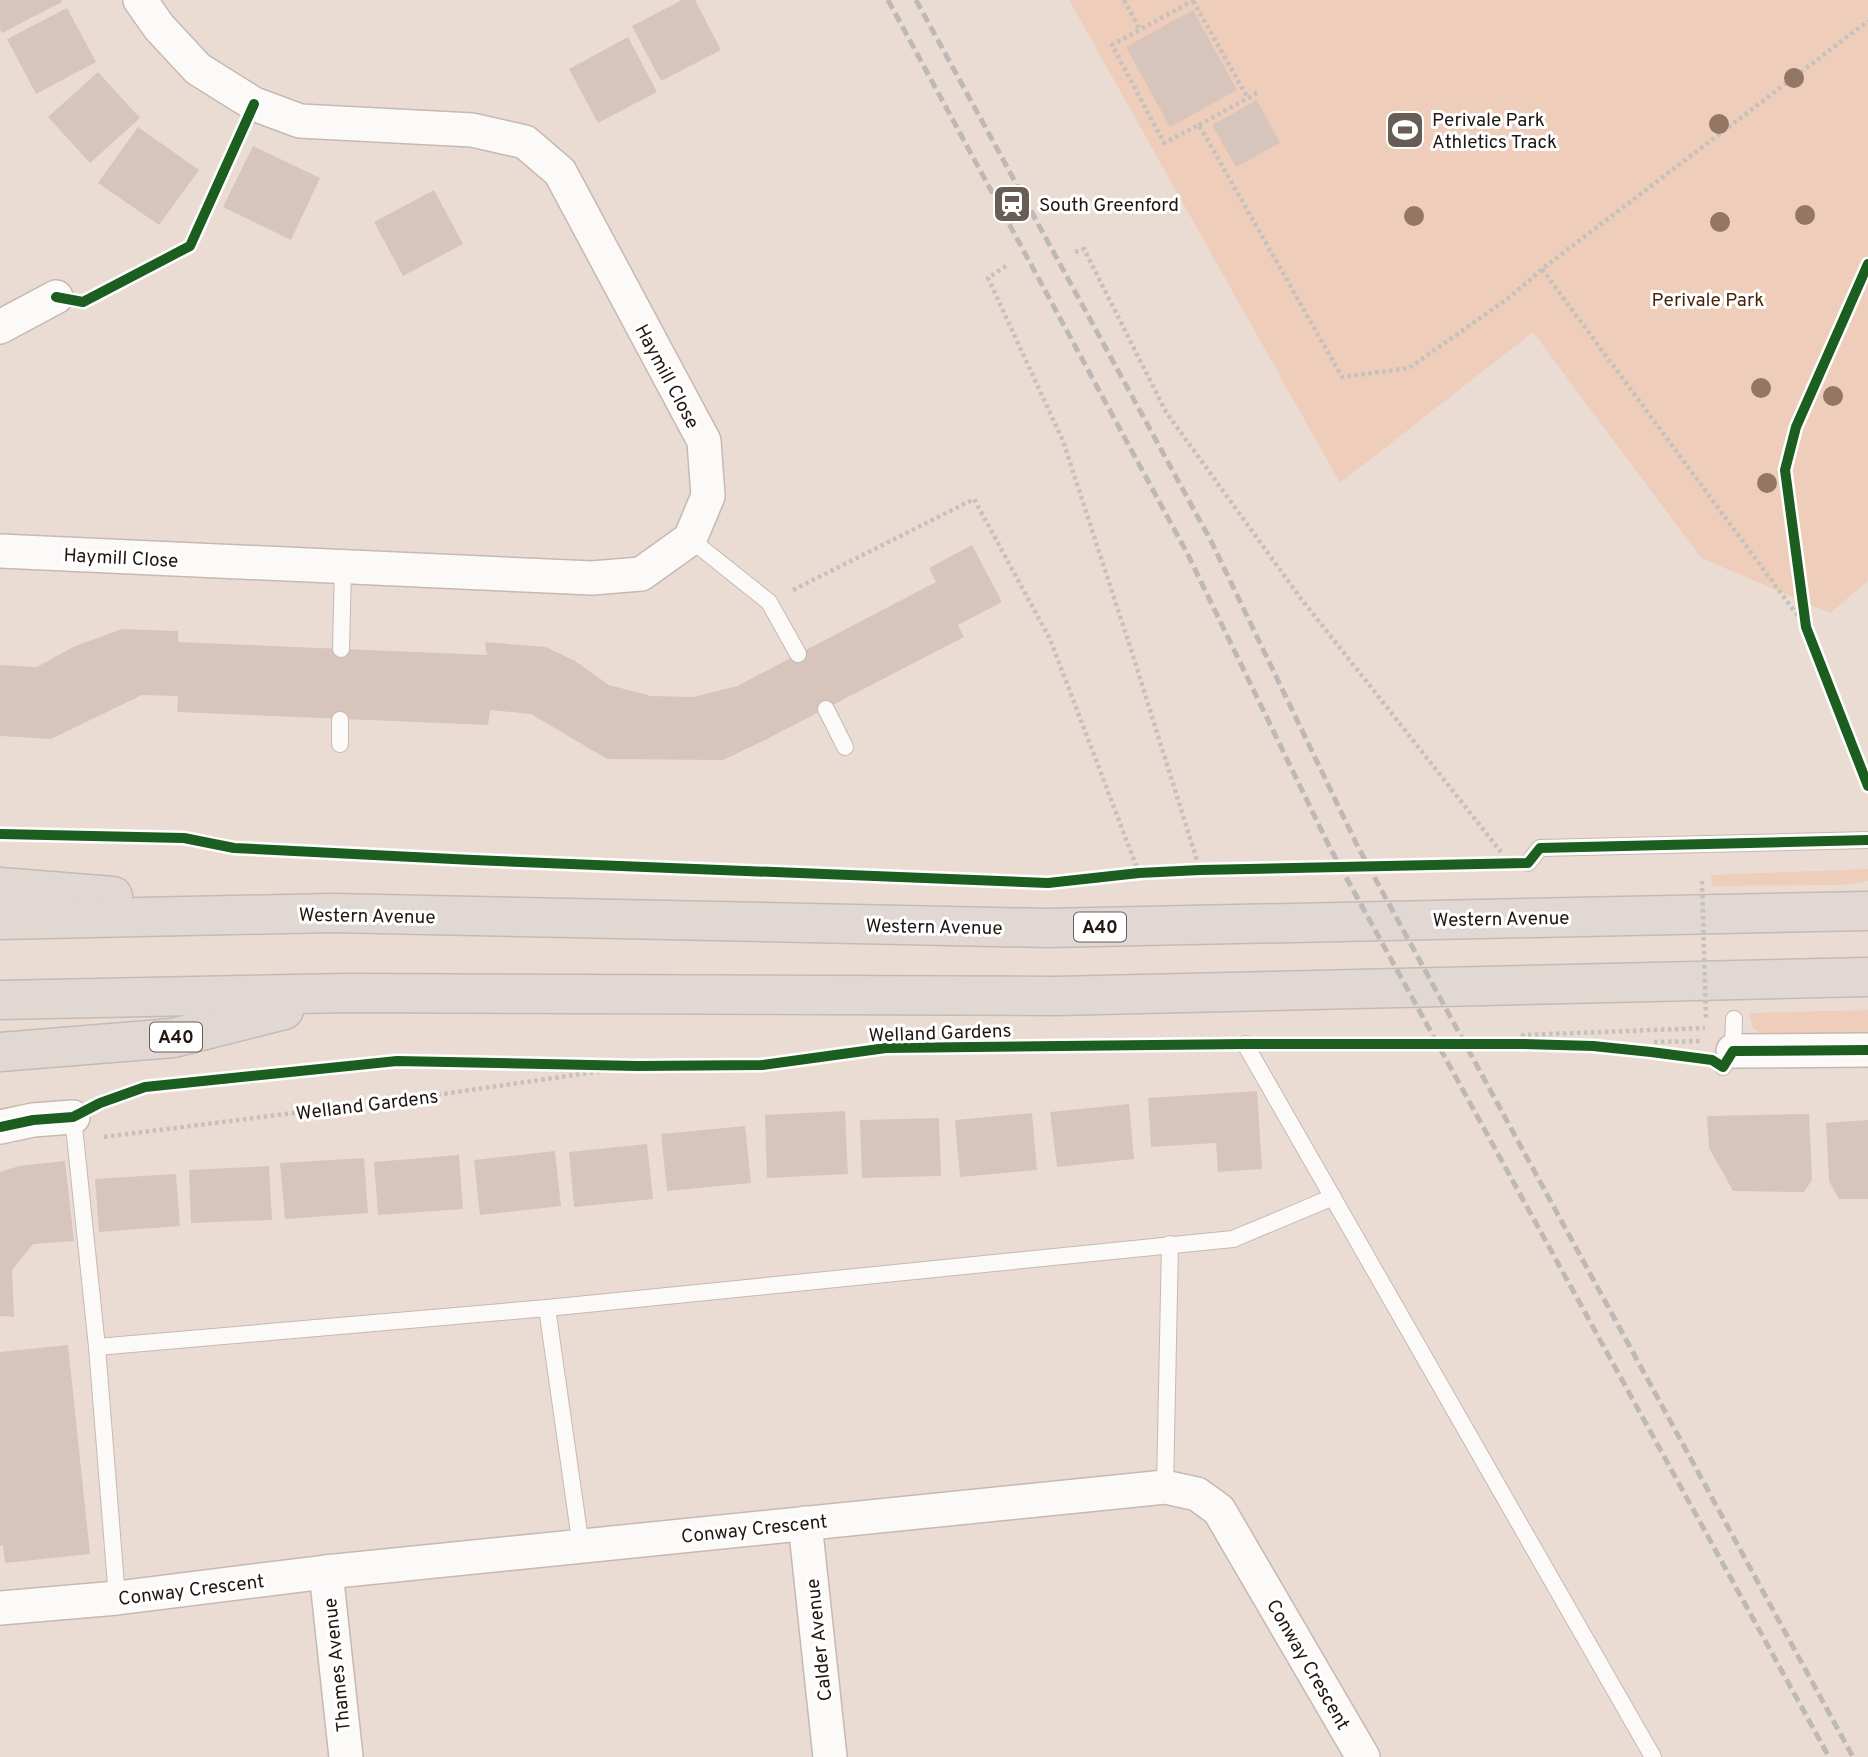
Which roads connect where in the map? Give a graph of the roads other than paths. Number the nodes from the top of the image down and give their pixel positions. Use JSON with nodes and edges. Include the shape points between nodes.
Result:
{"nodes":[{"id":1,"x":141,"y":0,"type":"edge"},
{"id":2,"x":56,"y":297,"type":"dead end"},
{"id":3,"x":0,"y":327,"type":"edge"},
{"id":4,"x":690,"y":539,"type":"junction"},
{"id":5,"x":0,"y":551,"type":"edge"},
{"id":6,"x":343,"y":567,"type":"junction"},
{"id":7,"x":341,"y":649,"type":"dead end"},
{"id":8,"x":798,"y":654,"type":"dead end"},
{"id":9,"x":826,"y":709,"type":"dead end"},
{"id":10,"x":340,"y":720,"type":"dead end"},
{"id":11,"x":340,"y":744,"type":"dead end"},
{"id":12,"x":845,"y":747,"type":"dead end"},
{"id":13,"x":1868,"y":840,"type":"edge"},
{"id":14,"x":1528,"y":863,"type":"road end"},
{"id":15,"x":0,"y":887,"type":"edge"},
{"id":16,"x":1868,"y":911,"type":"edge"},
{"id":17,"x":332,"y":913,"type":"junction"},
{"id":18,"x":0,"y":920,"type":"edge"},
{"id":19,"x":1868,"y":976,"type":"edge"},
{"id":20,"x":347,"y":993,"type":"junction"},
{"id":21,"x":0,"y":1000,"type":"edge"},
{"id":22,"x":1245,"y":1044,"type":"dead end"},
{"id":23,"x":1724,"y":1045,"type":"road end"},
{"id":24,"x":1868,"y":1050,"type":"edge"},
{"id":25,"x":0,"y":1052,"type":"edge"},
{"id":26,"x":73,"y":1118,"type":"joint"},
{"id":27,"x":0,"y":1127,"type":"edge"},
{"id":28,"x":1333,"y":1197,"type":"junction"},
{"id":29,"x":1170,"y":1244,"type":"junction"},
{"id":30,"x":547,"y":1308,"type":"junction"},
{"id":31,"x":97,"y":1347,"type":"junction"},
{"id":32,"x":1165,"y":1487,"type":"junction"},
{"id":33,"x":805,"y":1523,"type":"junction"},
{"id":34,"x":581,"y":1547,"type":"junction"},
{"id":35,"x":326,"y":1572,"type":"junction"},
{"id":36,"x":117,"y":1598,"type":"junction"},
{"id":37,"x":0,"y":1608,"type":"edge"},
{"id":38,"x":346,"y":1757,"type":"edge"},
{"id":39,"x":830,"y":1757,"type":"edge"},
{"id":40,"x":1363,"y":1757,"type":"edge"},
{"id":41,"x":1653,"y":1757,"type":"edge"}],
"edges":[{"from":1,"to":4,"type":"street","name":"Haymill Close","via":[[198,69],[254,104],[300,121],[471,130],[525,142],[560,172],[704,441],[708,496]]},
{"from":2,"to":3,"type":"street"},
{"from":4,"to":6,"type":"street","name":"Haymill Close","via":[[641,573],[592,578]]},
{"from":4,"to":8,"type":"lane","via":[[769,603]]},
{"from":5,"to":6,"type":"street","name":"Haymill Close"},
{"from":6,"to":7,"type":"lane"},
{"from":9,"to":12,"type":"lane"},
{"from":10,"to":11,"type":"lane"},
{"from":13,"to":14,"type":"lane","via":[[1540,848]]},
{"from":15,"to":17,"type":"highway","number":"A40"},
{"from":16,"to":17,"type":"highway","name":"Western Avenue","number":"A40","via":[[1047,928]]},
{"from":17,"to":18,"type":"highway","name":"Western Avenue","number":"A40"},
{"from":19,"to":20,"type":"highway","number":"A40","via":[[1056,996]]},
{"from":20,"to":21,"type":"highway","number":"A40"},
{"from":20,"to":25,"type":"highway","number":"A40","via":[[173,1038]]},
{"from":22,"to":28,"type":"lane"},
{"from":23,"to":24,"type":"street"},
{"from":26,"to":27,"type":"street"},
{"from":26,"to":31,"type":"lane"},
{"from":28,"to":29,"type":"lane","via":[[1233,1239]]},
{"from":28,"to":41,"type":"lane"},
{"from":29,"to":30,"type":"lane"},
{"from":29,"to":32,"type":"lane"},
{"from":30,"to":31,"type":"lane"},
{"from":30,"to":34,"type":"lane"},
{"from":31,"to":36,"type":"lane"},
{"from":32,"to":33,"type":"street","name":"Conway Crescent"},
{"from":32,"to":40,"type":"street","name":"Conway Crescent","via":[[1196,1494],[1219,1510]]},
{"from":33,"to":34,"type":"street","name":"Conway Crescent"},
{"from":33,"to":39,"type":"street","name":"Calder Avenue"},
{"from":34,"to":35,"type":"street","name":"Conway Crescent"},
{"from":35,"to":36,"type":"street","name":"Conway Crescent"},
{"from":35,"to":38,"type":"street","name":"Thames Avenue"},
{"from":36,"to":37,"type":"street","name":"Conway Crescent"}]}
